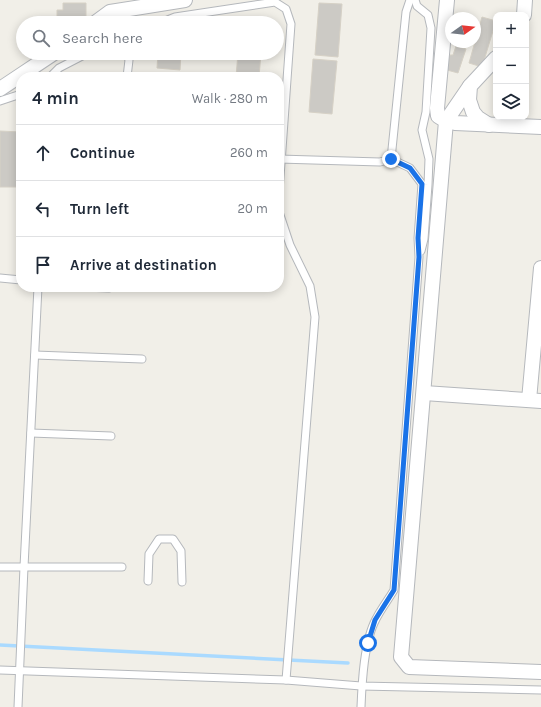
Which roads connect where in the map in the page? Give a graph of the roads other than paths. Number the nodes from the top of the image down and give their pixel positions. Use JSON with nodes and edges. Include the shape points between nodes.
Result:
{"nodes":[{"id":1,"x":186,"y":0,"type":"edge"},
{"id":2,"x":410,"y":0,"type":"edge"},
{"id":3,"x":415,"y":0,"type":"edge"},
{"id":4,"x":447,"y":0,"type":"edge"},
{"id":5,"x":525,"y":0,"type":"edge"},
{"id":6,"x":110,"y":6,"type":"edge"},
{"id":7,"x":524,"y":12,"type":"edge"},
{"id":8,"x":101,"y":16,"type":"edge"},
{"id":9,"x":182,"y":16,"type":"edge"},
{"id":10,"x":44,"y":60,"type":"edge"},
{"id":11,"x":74,"y":60,"type":"edge"},
{"id":12,"x":129,"y":60,"type":"edge"},
{"id":13,"x":493,"y":61,"type":"edge"},
{"id":14,"x":26,"y":72,"type":"edge"},
{"id":15,"x":55,"y":72,"type":"edge"},
{"id":16,"x":128,"y":72,"type":"edge"},
{"id":17,"x":16,"y":78,"type":"edge"},
{"id":18,"x":470,"y":86,"type":"junction"},
{"id":19,"x":0,"y":89,"type":"edge"},
{"id":20,"x":16,"y":96,"type":"edge"},
{"id":21,"x":0,"y":101,"type":"edge"},
{"id":22,"x":284,"y":110,"type":"edge"},
{"id":23,"x":446,"y":121,"type":"junction"},
{"id":24,"x":488,"y":125,"type":"junction"},
{"id":25,"x":541,"y":127,"type":"edge"},
{"id":26,"x":284,"y":159,"type":"edge"},
{"id":27,"x":391,"y":159,"type":"junction"},
{"id":28,"x":284,"y":227,"type":"edge"},
{"id":29,"x":419,"y":257,"type":"junction"},
{"id":30,"x":541,"y":268,"type":"edge"},
{"id":31,"x":0,"y":278,"type":"edge"},
{"id":32,"x":16,"y":280,"type":"edge"},
{"id":33,"x":38,"y":292,"type":"edge"},
{"id":34,"x":35,"y":355,"type":"junction"},
{"id":35,"x":142,"y":359,"type":"dead end"},
{"id":36,"x":424,"y":393,"type":"junction"},
{"id":37,"x":535,"y":401,"type":"edge"},
{"id":38,"x":31,"y":434,"type":"junction"},
{"id":39,"x":111,"y":436,"type":"dead end"},
{"id":40,"x":0,"y":567,"type":"edge"},
{"id":41,"x":24,"y":567,"type":"junction"},
{"id":42,"x":122,"y":567,"type":"dead end"},
{"id":43,"x":148,"y":581,"type":"dead end"},
{"id":44,"x":182,"y":582,"type":"dead end"},
{"id":45,"x":0,"y":670,"type":"edge"},
{"id":46,"x":20,"y":671,"type":"junction"},
{"id":47,"x":541,"y":672,"type":"edge"},
{"id":48,"x":286,"y":680,"type":"junction"},
{"id":49,"x":362,"y":686,"type":"junction"},
{"id":50,"x":541,"y":690,"type":"edge"},
{"id":51,"x":18,"y":707,"type":"edge"},
{"id":52,"x":360,"y":707,"type":"edge"}],
"edges":[{"from":1,"to":6,"type":"street"},
{"from":2,"to":27,"type":"lane","via":[[406,12]]},
{"from":3,"to":29,"type":"lane","via":[[417,6],[428,15],[431,28],[426,112],[422,130],[429,159],[428,185],[424,239]]},
{"from":4,"to":23,"type":"street","via":[[436,108],[438,116]]},
{"from":5,"to":7,"type":"street"},
{"from":6,"to":8,"type":"street"},
{"from":9,"to":22,"type":"lane","via":[[275,2],[286,9],[291,24]]},
{"from":10,"to":14,"type":"street"},
{"from":11,"to":15,"type":"lane"},
{"from":12,"to":16,"type":"lane"},
{"from":13,"to":18,"type":"street"},
{"from":17,"to":19,"type":"street"},
{"from":18,"to":23,"type":"street"},
{"from":18,"to":24,"type":"street","via":[[472,112]]},
{"from":20,"to":21,"type":"lane"},
{"from":23,"to":24,"type":"street"},
{"from":23,"to":36,"type":"street"},
{"from":24,"to":25,"type":"street"},
{"from":26,"to":27,"type":"lane","via":[[380,162]]},
{"from":27,"to":29,"type":"lane","via":[[410,168],[422,184]]},
{"from":28,"to":48,"type":"lane","via":[[290,246],[310,286],[315,317]]},
{"from":29,"to":49,"type":"lane","via":[[394,590],[375,620],[368,643]]},
{"from":30,"to":37,"type":"street"},
{"from":31,"to":32,"type":"lane"},
{"from":33,"to":34,"type":"lane"},
{"from":34,"to":35,"type":"lane"},
{"from":34,"to":38,"type":"lane"},
{"from":36,"to":37,"type":"street"},
{"from":36,"to":47,"type":"street","via":[[401,657],[409,667]]},
{"from":38,"to":39,"type":"lane"},
{"from":38,"to":41,"type":"lane"},
{"from":40,"to":41,"type":"lane"},
{"from":41,"to":42,"type":"lane"},
{"from":41,"to":46,"type":"lane"},
{"from":43,"to":44,"type":"lane","via":[[148,554],[159,539],[173,539],[181,551]]},
{"from":45,"to":46,"type":"lane"},
{"from":46,"to":48,"type":"lane"},
{"from":46,"to":51,"type":"lane"},
{"from":48,"to":49,"type":"lane"},
{"from":49,"to":50,"type":"lane"},
{"from":49,"to":52,"type":"lane"}]}
